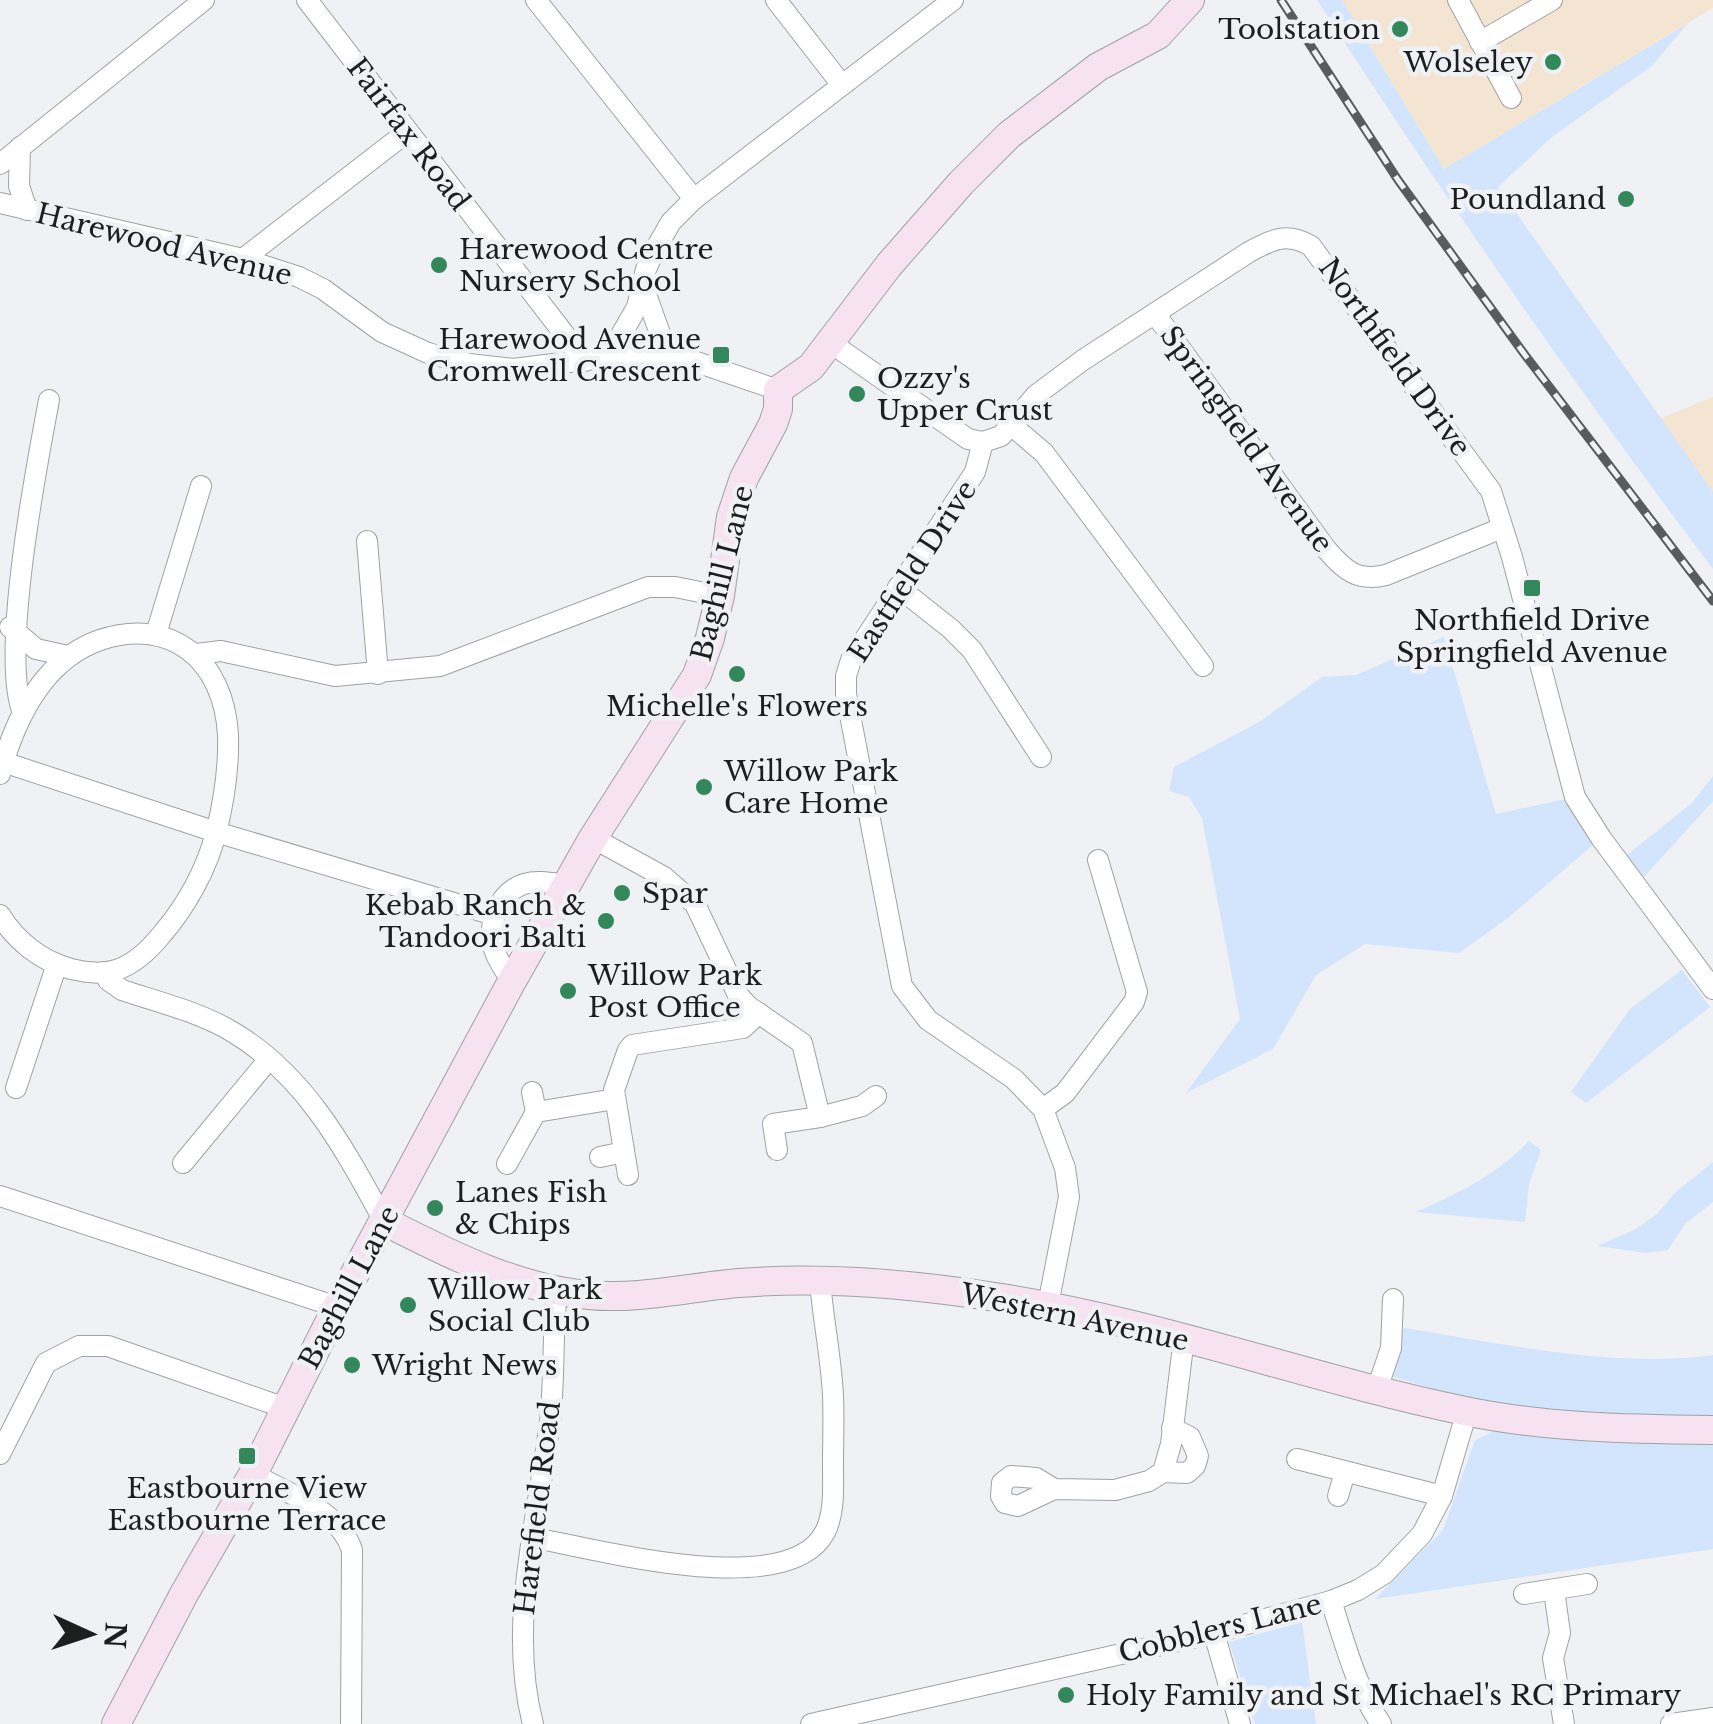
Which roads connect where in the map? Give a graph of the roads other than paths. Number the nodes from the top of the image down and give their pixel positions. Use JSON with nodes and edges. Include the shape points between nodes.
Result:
{"nodes":[{"id":1,"x":204,"y":0,"type":"edge"},
{"id":2,"x":307,"y":0,"type":"edge"},
{"id":3,"x":536,"y":0,"type":"edge"},
{"id":4,"x":776,"y":0,"type":"edge"},
{"id":5,"x":953,"y":0,"type":"edge"},
{"id":6,"x":1190,"y":0,"type":"edge"},
{"id":7,"x":1458,"y":0,"type":"edge"},
{"id":8,"x":1552,"y":0,"type":"edge"},
{"id":9,"x":1480,"y":42,"type":"junction"},
{"id":10,"x":842,"y":85,"type":"junction"},
{"id":11,"x":1511,"y":98,"type":"dead end"},
{"id":12,"x":406,"y":132,"type":"junction"},
{"id":13,"x":20,"y":147,"type":"junction"},
{"id":14,"x":0,"y":164,"type":"edge"},
{"id":15,"x":694,"y":199,"type":"junction"},
{"id":16,"x":0,"y":203,"type":"edge"},
{"id":17,"x":26,"y":210,"type":"junction"},
{"id":18,"x":243,"y":259,"type":"junction"},
{"id":19,"x":644,"y":287,"type":"junction"},
{"id":20,"x":1156,"y":315,"type":"junction"},
{"id":21,"x":831,"y":344,"type":"junction"},
{"id":22,"x":676,"y":355,"type":"junction"},
{"id":23,"x":610,"y":356,"type":"junction"},
{"id":24,"x":585,"y":361,"type":"junction"},
{"id":25,"x":778,"y":390,"type":"junction"},
{"id":26,"x":49,"y":400,"type":"dead end"},
{"id":27,"x":1012,"y":425,"type":"junction"},
{"id":28,"x":982,"y":442,"type":"junction"},
{"id":29,"x":201,"y":486,"type":"dead end"},
{"id":30,"x":1502,"y":528,"type":"junction"},
{"id":31,"x":366,"y":541,"type":"dead end"},
{"id":32,"x":898,"y":587,"type":"junction"},
{"id":33,"x":720,"y":596,"type":"junction"},
{"id":34,"x":10,"y":627,"type":"junction"},
{"id":35,"x":156,"y":634,"type":"junction"},
{"id":36,"x":196,"y":654,"type":"junction"},
{"id":37,"x":68,"y":656,"type":"junction"},
{"id":38,"x":1203,"y":666,"type":"dead end"},
{"id":39,"x":378,"y":674,"type":"junction"},
{"id":40,"x":23,"y":712,"type":"junction"},
{"id":41,"x":1042,"y":757,"type":"dead end"},
{"id":42,"x":2,"y":768,"type":"edge"},
{"id":43,"x":216,"y":832,"type":"junction"},
{"id":44,"x":593,"y":838,"type":"junction"},
{"id":45,"x":1098,"y":860,"type":"dead end"},
{"id":46,"x":565,"y":885,"type":"junction"},
{"id":47,"x":494,"y":915,"type":"junction"},
{"id":48,"x":0,"y":916,"type":"edge"},
{"id":49,"x":57,"y":964,"type":"junction"},
{"id":50,"x":104,"y":972,"type":"junction"},
{"id":51,"x":512,"y":981,"type":"junction"},
{"id":52,"x":1713,"y":989,"type":"edge"},
{"id":53,"x":758,"y":1013,"type":"junction"},
{"id":54,"x":269,"y":1059,"type":"junction"},
{"id":55,"x":16,"y":1088,"type":"dead end"},
{"id":56,"x":876,"y":1096,"type":"dead end"},
{"id":57,"x":616,"y":1099,"type":"junction"},
{"id":58,"x":1043,"y":1109,"type":"junction"},
{"id":59,"x":820,"y":1117,"type":"junction"},
{"id":60,"x":777,"y":1150,"type":"dead end"},
{"id":61,"x":624,"y":1152,"type":"junction"},
{"id":62,"x":600,"y":1157,"type":"dead end"},
{"id":63,"x":183,"y":1163,"type":"dead end"},
{"id":64,"x":508,"y":1164,"type":"dead end"},
{"id":65,"x":628,"y":1175,"type":"dead end"},
{"id":66,"x":0,"y":1196,"type":"edge"},
{"id":67,"x":384,"y":1220,"type":"junction"},
{"id":68,"x":820,"y":1281,"type":"junction"},
{"id":69,"x":557,"y":1291,"type":"junction"},
{"id":70,"x":1393,"y":1299,"type":"dead end"},
{"id":71,"x":1048,"y":1306,"type":"junction"},
{"id":72,"x":338,"y":1307,"type":"junction"},
{"id":73,"x":1184,"y":1338,"type":"junction"},
{"id":74,"x":1377,"y":1389,"type":"junction"},
{"id":75,"x":285,"y":1408,"type":"junction"},
{"id":76,"x":1467,"y":1411,"type":"junction"},
{"id":77,"x":1172,"y":1428,"type":"junction"},
{"id":78,"x":1713,"y":1430,"type":"edge"},
{"id":79,"x":0,"y":1454,"type":"edge"},
{"id":80,"x":1298,"y":1458,"type":"dead end"},
{"id":81,"x":1162,"y":1472,"type":"junction"},
{"id":82,"x":1345,"y":1472,"type":"junction"},
{"id":83,"x":253,"y":1474,"type":"junction"},
{"id":84,"x":1054,"y":1489,"type":"dead end"},
{"id":85,"x":1338,"y":1496,"type":"dead end"},
{"id":86,"x":1442,"y":1496,"type":"junction"},
{"id":87,"x":534,"y":1538,"type":"junction"},
{"id":88,"x":1587,"y":1584,"type":"dead end"},
{"id":89,"x":1554,"y":1590,"type":"junction"},
{"id":90,"x":1524,"y":1594,"type":"dead end"},
{"id":91,"x":1331,"y":1601,"type":"junction"},
{"id":92,"x":1214,"y":1633,"type":"junction"},
{"id":93,"x":1713,"y":1718,"type":"edge"},
{"id":94,"x":116,"y":1724,"type":"edge"},
{"id":95,"x":351,"y":1724,"type":"edge"},
{"id":96,"x":534,"y":1724,"type":"edge"},
{"id":97,"x":810,"y":1724,"type":"edge"},
{"id":98,"x":1240,"y":1724,"type":"edge"},
{"id":99,"x":1382,"y":1724,"type":"edge"},
{"id":100,"x":1564,"y":1724,"type":"edge"},
{"id":101,"x":1671,"y":1724,"type":"edge"}],
"edges":[{"from":1,"to":13,"type":"street"},
{"from":2,"to":12,"type":"street","name":"Fairfax Road"},
{"from":3,"to":15,"type":"street"},
{"from":4,"to":10,"type":"street"},
{"from":5,"to":10,"type":"street"},
{"from":6,"to":21,"type":"street","via":[[1158,35],[1098,68],[1009,135],[889,265]]},
{"from":7,"to":9,"type":"street"},
{"from":8,"to":9,"type":"street"},
{"from":9,"to":11,"type":"street"},
{"from":10,"to":15,"type":"street"},
{"from":12,"to":18,"type":"street"},
{"from":12,"to":24,"type":"street","name":"Fairfax Road"},
{"from":13,"to":14,"type":"street"},
{"from":13,"to":17,"type":"street"},
{"from":15,"to":19,"type":"street","via":[[656,248]]},
{"from":16,"to":17,"type":"street","name":"Harewood Avenue"},
{"from":17,"to":18,"type":"street","name":"Harewood Avenue"},
{"from":18,"to":24,"type":"street","name":"Harewood Avenue","via":[[299,277],[382,332],[428,352],[513,370]]},
{"from":19,"to":22,"type":"street","via":[[662,339]]},
{"from":19,"to":23,"type":"street"},
{"from":20,"to":27,"type":"street","name":"Northfield Drive","via":[[1082,360]]},
{"from":20,"to":30,"type":"street","name":"Springfield Avenue","via":[[1326,549],[1354,576],[1386,575]]},
{"from":20,"to":30,"type":"street","name":"Northfield Drive","via":[[1275,238],[1312,246],[1480,472]]},
{"from":21,"to":25,"type":"street"},
{"from":21,"to":28,"type":"street","via":[[968,439]]},
{"from":22,"to":23,"type":"street","name":"Harewood Avenue"},
{"from":22,"to":25,"type":"street","name":"Harewood Avenue"},
{"from":23,"to":24,"type":"street","name":"Harewood Avenue"},
{"from":25,"to":33,"type":"street","name":"Baghill Lane","via":[[773,424],[730,517]]},
{"from":26,"to":34,"type":"street"},
{"from":27,"to":28,"type":"street","name":"Northfield Drive"},
{"from":27,"to":38,"type":"street","via":[[1044,453]]},
{"from":28,"to":32,"type":"street","name":"Eastfield Drive","via":[[975,472]]},
{"from":29,"to":35,"type":"street"},
{"from":30,"to":52,"type":"street","name":"Northfield Drive","via":[[1575,796]]},
{"from":31,"to":39,"type":"street"},
{"from":32,"to":41,"type":"street","via":[[972,650]]},
{"from":32,"to":58,"type":"street","name":"Eastfield Drive","via":[[851,660],[846,694],[902,986],[928,1020],[1014,1078]]},
{"from":33,"to":39,"type":"street","via":[[648,587],[440,666]]},
{"from":33,"to":44,"type":"street","name":"Baghill Lane","via":[[697,675]]},
{"from":34,"to":37,"type":"street","via":[[36,649]]},
{"from":34,"to":40,"type":"street","via":[[12,691]]},
{"from":35,"to":36,"type":"street"},
{"from":35,"to":37,"type":"street","via":[[121,634]]},
{"from":36,"to":39,"type":"street","via":[[221,652],[336,676]]},
{"from":36,"to":43,"type":"street","via":[[213,680],[228,733]]},
{"from":37,"to":40,"type":"street"},
{"from":40,"to":42,"type":"street"},
{"from":42,"to":43,"type":"street"},
{"from":43,"to":47,"type":"street"},
{"from":43,"to":50,"type":"street","via":[[174,920],[130,963]]},
{"from":44,"to":46,"type":"street","name":"Baghill Lane"},
{"from":44,"to":53,"type":"street","via":[[664,877],[696,904],[738,996]]},
{"from":45,"to":58,"type":"street","via":[[1137,992],[1065,1094]]},
{"from":46,"to":47,"type":"street","via":[[526,884]]},
{"from":46,"to":51,"type":"street","name":"Baghill Lane"},
{"from":47,"to":51,"type":"street","via":[[494,950]]},
{"from":48,"to":49,"type":"street","via":[[31,950]]},
{"from":49,"to":50,"type":"street"},
{"from":49,"to":55,"type":"street"},
{"from":50,"to":54,"type":"street","via":[[122,990],[233,1032]]},
{"from":51,"to":67,"type":"street","name":"Baghill Lane"},
{"from":53,"to":57,"type":"street","via":[[743,1028],[632,1045]]},
{"from":53,"to":59,"type":"street","via":[[802,1042]]},
{"from":54,"to":63,"type":"street"},
{"from":54,"to":67,"type":"street","via":[[337,1135]]},
{"from":56,"to":59,"type":"street"},
{"from":57,"to":61,"type":"street"},
{"from":57,"to":64,"type":"street","via":[[534,1102]]},
{"from":58,"to":71,"type":"street","name":"Eastfield Drive","via":[[1070,1197]]},
{"from":59,"to":60,"type":"street","via":[[773,1124]]},
{"from":61,"to":62,"type":"street"},
{"from":61,"to":65,"type":"street"},
{"from":66,"to":72,"type":"street"},
{"from":67,"to":69,"type":"street","name":"Western Avenue","via":[[448,1254]]},
{"from":67,"to":72,"type":"street","name":"Baghill Lane"},
{"from":68,"to":69,"type":"street","name":"Western Avenue","via":[[634,1295]]},
{"from":68,"to":71,"type":"street","name":"Western Avenue","via":[[952,1290]]},
{"from":68,"to":87,"type":"street","via":[[833,1395],[832,1483],[826,1529],[814,1548],[771,1567],[705,1566]]},
{"from":69,"to":87,"type":"street","name":"Harefield Road"},
{"from":70,"to":74,"type":"street","via":[[1391,1348]]},
{"from":71,"to":73,"type":"street","name":"Western Avenue"},
{"from":72,"to":75,"type":"street","name":"Baghill Lane"},
{"from":73,"to":74,"type":"street","name":"Western Avenue"},
{"from":73,"to":77,"type":"street"},
{"from":74,"to":76,"type":"street","name":"Western Avenue"},
{"from":75,"to":79,"type":"street","via":[[108,1346],[79,1346],[46,1363]]},
{"from":75,"to":83,"type":"street","name":"Baghill Lane"},
{"from":76,"to":78,"type":"street","name":"Western Avenue","via":[[1588,1426]]},
{"from":76,"to":86,"type":"street","name":"Cobblers Lane"},
{"from":77,"to":81,"type":"street"},
{"from":77,"to":81,"type":"street","via":[[1190,1437],[1198,1456],[1187,1473]]},
{"from":80,"to":82,"type":"street"},
{"from":81,"to":84,"type":"street","via":[[1115,1490]]},
{"from":82,"to":85,"type":"street"},
{"from":82,"to":86,"type":"street"},
{"from":83,"to":94,"type":"street","name":"Baghill Lane"},
{"from":83,"to":95,"type":"street","via":[[332,1519],[348,1538]]},
{"from":86,"to":91,"type":"street","name":"Cobblers Lane","via":[[1406,1554],[1384,1574]]},
{"from":87,"to":96,"type":"street","name":"Harefield Road","via":[[522,1655]]},
{"from":88,"to":89,"type":"street"},
{"from":89,"to":90,"type":"street"},
{"from":89,"to":100,"type":"street","via":[[1560,1633],[1554,1658]]},
{"from":91,"to":92,"type":"street","name":"Cobblers Lane"},
{"from":91,"to":99,"type":"street","via":[[1352,1666]]},
{"from":92,"to":97,"type":"street","name":"Cobblers Lane"},
{"from":92,"to":98,"type":"street"},
{"from":93,"to":101,"type":"street"}]}
